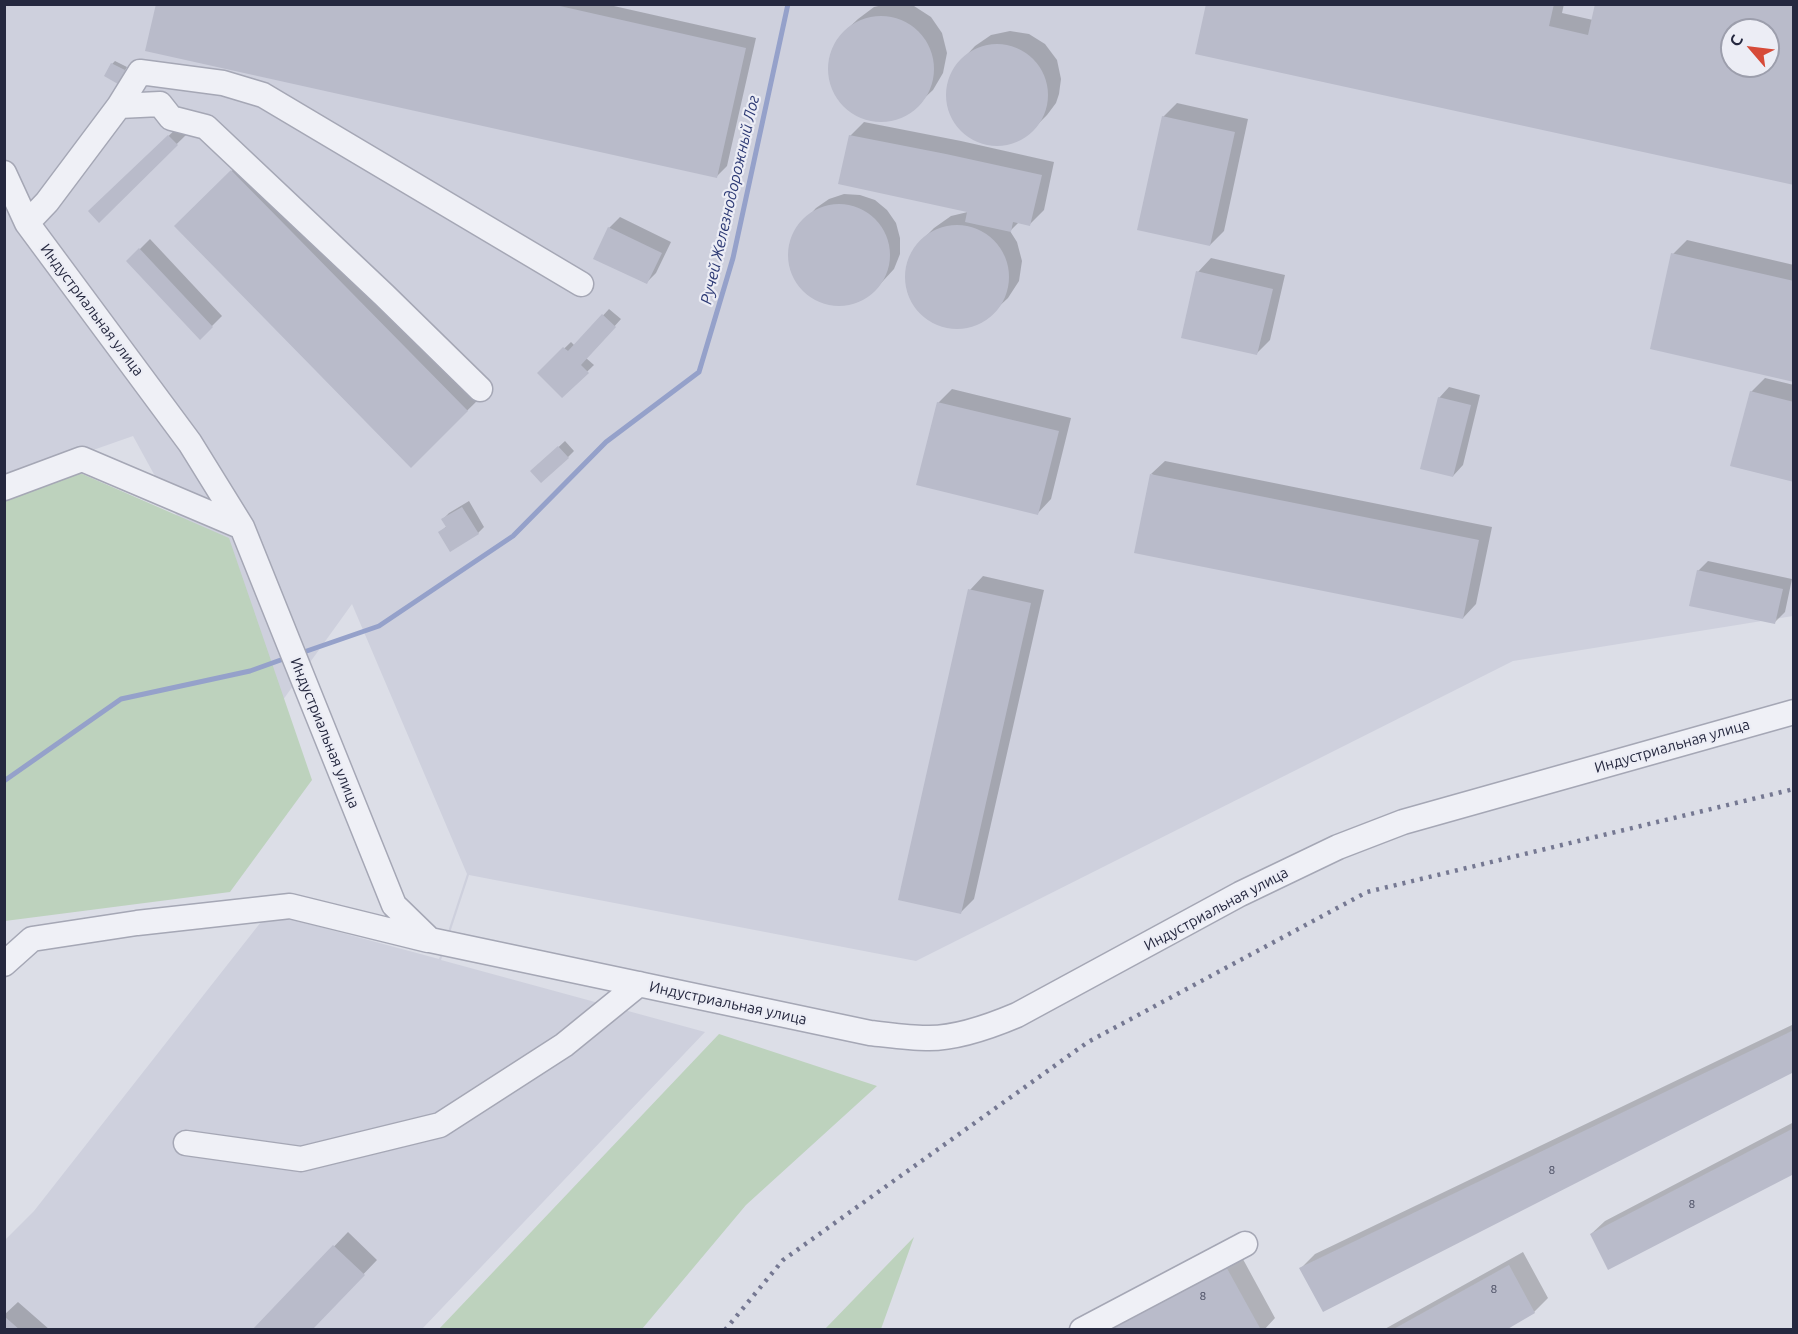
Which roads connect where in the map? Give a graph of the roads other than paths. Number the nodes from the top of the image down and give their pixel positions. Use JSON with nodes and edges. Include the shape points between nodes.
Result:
{"nodes":[{"id":1,"x":119,"y":106,"type":"junction"},
{"id":2,"x":4,"y":173,"type":"edge"},
{"id":3,"x":27,"y":223,"type":"junction"},
{"id":4,"x":581,"y":284,"type":"dead end"},
{"id":5,"x":480,"y":389,"type":"dead end"},
{"id":6,"x":4,"y":488,"type":"edge"},
{"id":7,"x":242,"y":527,"type":"junction"},
{"id":8,"x":1794,"y":712,"type":"edge"},
{"id":9,"x":430,"y":940,"type":"junction"},
{"id":10,"x":4,"y":964,"type":"edge"},
{"id":11,"x":639,"y":984,"type":"junction"},
{"id":12,"x":186,"y":1143,"type":"dead end"},
{"id":13,"x":1245,"y":1244,"type":"dead end"},
{"id":14,"x":1082,"y":1329,"type":"edge"}],
"edges":[{"from":1,"to":3,"type":"street"},
{"from":1,"to":4,"type":"street","via":[[140,72],[223,83],[263,95]]},
{"from":1,"to":5,"type":"street","via":[[159,105],[171,117],[206,127]]},
{"from":2,"to":3,"type":"street","name":"Индустриальная улица"},
{"from":3,"to":7,"type":"street","name":"Индустриальная улица","via":[[190,443]]},
{"from":6,"to":7,"type":"street","via":[[82,459]]},
{"from":7,"to":9,"type":"street","name":"Индустриальная улица","via":[[394,905]]},
{"from":8,"to":11,"type":"street","name":"Индустриальная улица","via":[[1403,822],[1338,847],[1240,894],[1017,1016],[963,1033],[928,1038],[870,1033]]},
{"from":9,"to":10,"type":"street","via":[[290,906],[32,939]]},
{"from":9,"to":11,"type":"street","name":"Индустриальная улица"},
{"from":11,"to":12,"type":"street","via":[[564,1045],[441,1125],[301,1159]]},
{"from":13,"to":14,"type":"street"}]}
